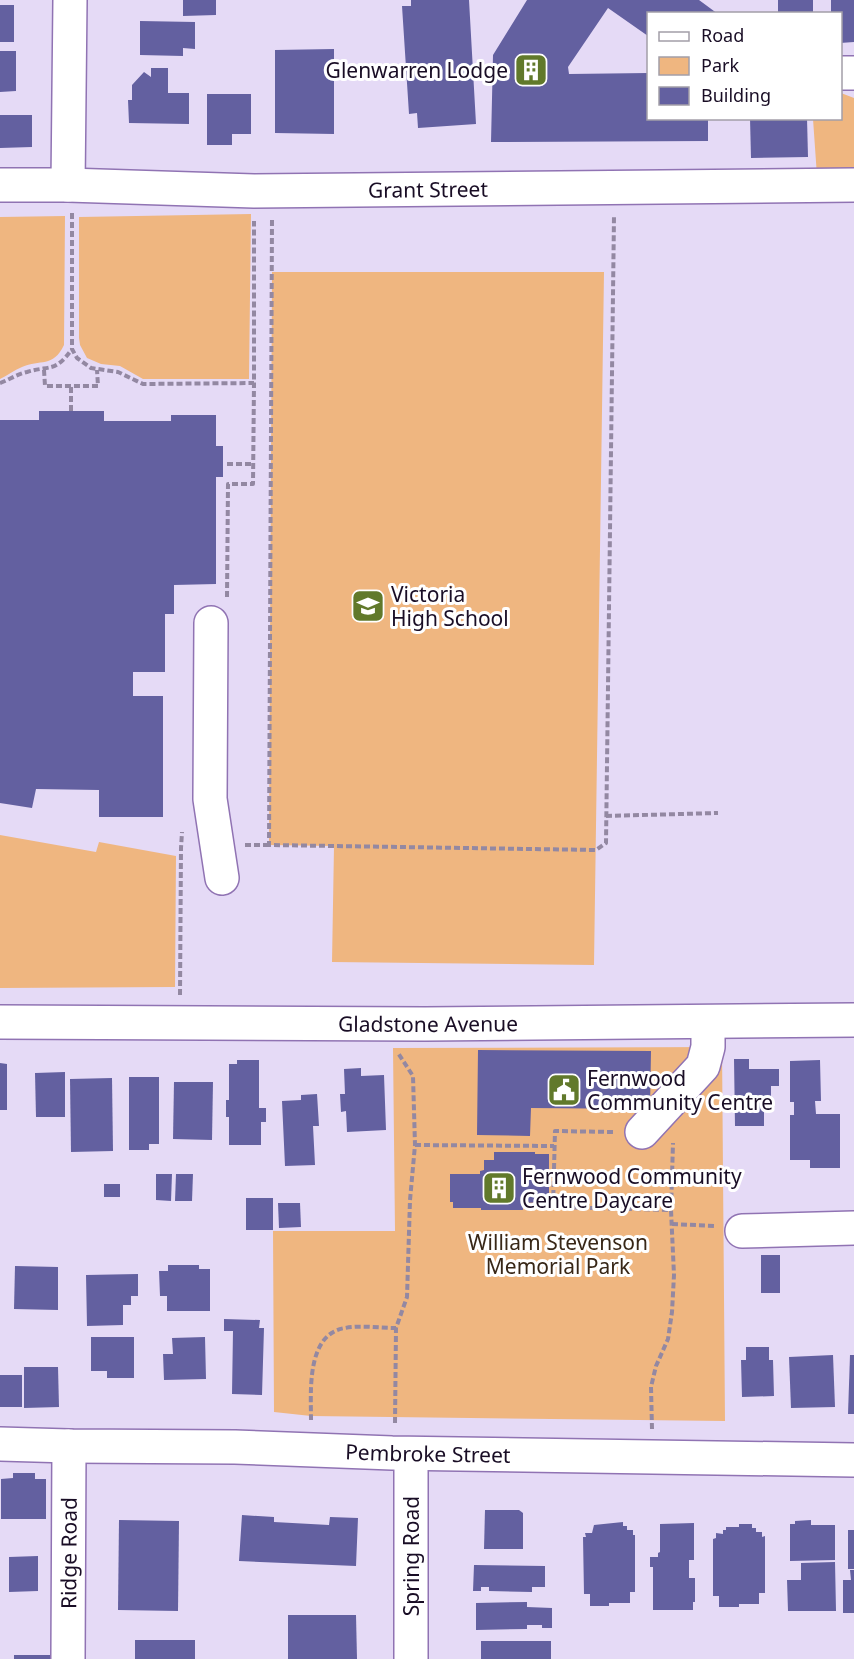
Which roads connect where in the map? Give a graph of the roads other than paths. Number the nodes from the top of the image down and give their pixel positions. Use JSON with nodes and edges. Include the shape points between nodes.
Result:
{"nodes":[{"id":1,"x":70,"y":0,"type":"edge"},
{"id":2,"x":0,"y":185,"type":"edge"},
{"id":3,"x":70,"y":185,"type":"junction"},
{"id":4,"x":854,"y":185,"type":"edge"},
{"id":5,"x":211,"y":623,"type":"road end"},
{"id":6,"x":222,"y":878,"type":"dead end"},
{"id":7,"x":854,"y":1020,"type":"edge"},
{"id":8,"x":0,"y":1022,"type":"edge"},
{"id":9,"x":708,"y":1022,"type":"junction"},
{"id":10,"x":642,"y":1132,"type":"road end"},
{"id":11,"x":733,"y":1228,"type":"road end"},
{"id":12,"x":854,"y":1228,"type":"edge"},
{"id":13,"x":0,"y":1444,"type":"edge"},
{"id":14,"x":69,"y":1446,"type":"junction"},
{"id":15,"x":402,"y":1454,"type":"junction"},
{"id":16,"x":854,"y":1460,"type":"edge"},
{"id":17,"x":68,"y":1659,"type":"edge"},
{"id":18,"x":411,"y":1659,"type":"edge"}],
"edges":[{"from":1,"to":3,"type":"street"},
{"from":2,"to":3,"type":"street","name":"Grant Street"},
{"from":3,"to":4,"type":"street","name":"Grant Street","via":[[612,200]]},
{"from":5,"to":6,"type":"street","via":[[210,799]]},
{"from":7,"to":9,"type":"street","name":"Gladstone Avenue"},
{"from":8,"to":9,"type":"street","name":"Gladstone Avenue"},
{"from":9,"to":10,"type":"street","via":[[703,1066]]},
{"from":11,"to":12,"type":"street"},
{"from":13,"to":14,"type":"street","name":"Pembroke Street"},
{"from":14,"to":15,"type":"street","name":"Pembroke Street"},
{"from":14,"to":17,"type":"street","name":"Ridge Road"},
{"from":15,"to":16,"type":"street","name":"Pembroke Street"},
{"from":15,"to":18,"type":"street","name":"Spring Road"}]}
